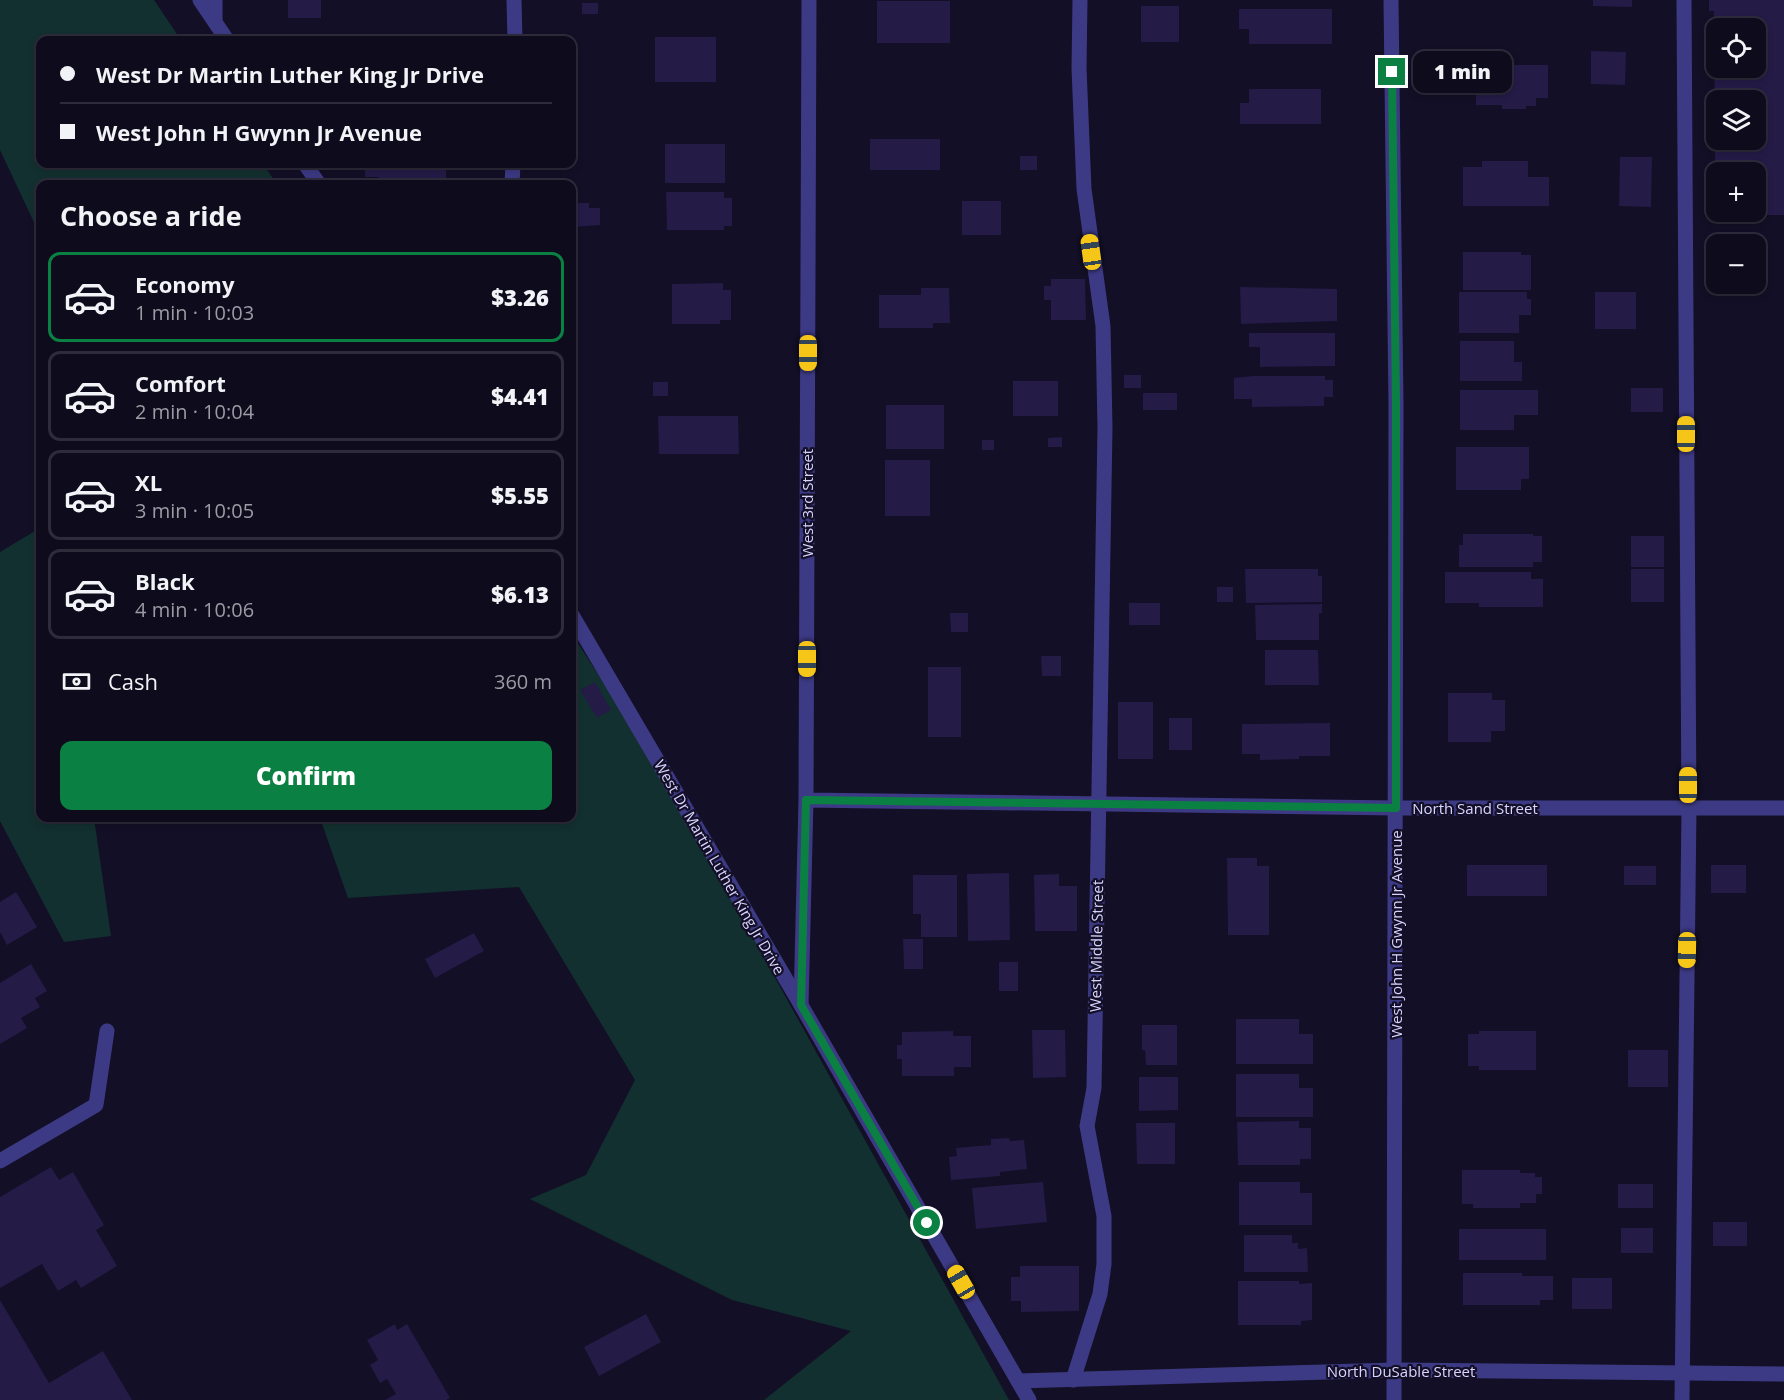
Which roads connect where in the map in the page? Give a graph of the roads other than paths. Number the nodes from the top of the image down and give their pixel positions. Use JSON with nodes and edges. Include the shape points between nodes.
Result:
{"nodes":[{"id":1,"x":200,"y":0,"type":"edge"},
{"id":2,"x":215,"y":0,"type":"edge"},
{"id":3,"x":514,"y":0,"type":"edge"},
{"id":4,"x":809,"y":0,"type":"edge"},
{"id":5,"x":1080,"y":0,"type":"edge"},
{"id":6,"x":1391,"y":0,"type":"edge"},
{"id":7,"x":1684,"y":0,"type":"edge"},
{"id":8,"x":215,"y":21,"type":"junction"},
{"id":9,"x":224,"y":36,"type":"edge"},
{"id":10,"x":514,"y":36,"type":"edge"},
{"id":11,"x":576,"y":622,"type":"edge"},
{"id":12,"x":806,"y":800,"type":"junction"},
{"id":13,"x":1099,"y":805,"type":"junction"},
{"id":14,"x":1396,"y":808,"type":"junction"},
{"id":15,"x":1689,"y":808,"type":"junction"},
{"id":16,"x":1784,"y":808,"type":"edge"},
{"id":17,"x":801,"y":1005,"type":"junction"},
{"id":18,"x":107,"y":1031,"type":"dead end"},
{"id":19,"x":0,"y":1161,"type":"edge"},
{"id":20,"x":1394,"y":1370,"type":"junction"},
{"id":21,"x":1682,"y":1373,"type":"junction"},
{"id":22,"x":1784,"y":1374,"type":"edge"},
{"id":23,"x":1073,"y":1380,"type":"junction"},
{"id":24,"x":1018,"y":1381,"type":"junction"},
{"id":25,"x":1029,"y":1400,"type":"edge"},
{"id":26,"x":1394,"y":1400,"type":"edge"},
{"id":27,"x":1682,"y":1400,"type":"edge"}],
"edges":[{"from":1,"to":8,"type":"street"},
{"from":2,"to":8,"type":"street"},
{"from":3,"to":10,"type":"street"},
{"from":4,"to":12,"type":"street","name":"West 3rd Street"},
{"from":5,"to":13,"type":"street","name":"West Middle Street","via":[[1084,189],[1103,326],[1104,364]]},
{"from":6,"to":14,"type":"street","name":"West John H Gwynn Jr Avenue"},
{"from":7,"to":15,"type":"street"},
{"from":8,"to":9,"type":"street"},
{"from":11,"to":17,"type":"street","name":"West Dr Martin Luther King Jr Drive"},
{"from":12,"to":13,"type":"street","name":"North Sand Street"},
{"from":12,"to":17,"type":"street","name":"West 3rd Street"},
{"from":13,"to":14,"type":"street","name":"North Sand Street"},
{"from":13,"to":23,"type":"street","name":"West Middle Street","via":[[1094,1088],[1087,1126],[1104,1216],[1104,1264],[1100,1294]]},
{"from":14,"to":15,"type":"street","name":"North Sand Street"},
{"from":14,"to":20,"type":"street","name":"West John H Gwynn Jr Avenue"},
{"from":15,"to":16,"type":"street","name":"North Sand Street"},
{"from":15,"to":21,"type":"street"},
{"from":17,"to":24,"type":"street","name":"West Dr Martin Luther King Jr Drive"},
{"from":18,"to":19,"type":"street","via":[[96,1106]]},
{"from":20,"to":21,"type":"street","name":"North DuSable Street"},
{"from":20,"to":23,"type":"street","name":"North DuSable Street"},
{"from":20,"to":26,"type":"street","name":"West John H Gwynn Jr Avenue"},
{"from":21,"to":22,"type":"street","name":"North DuSable Street"},
{"from":21,"to":27,"type":"street"},
{"from":23,"to":24,"type":"street","name":"North DuSable Street"},
{"from":24,"to":25,"type":"street","name":"West Dr Martin Luther King Jr Drive"}]}
